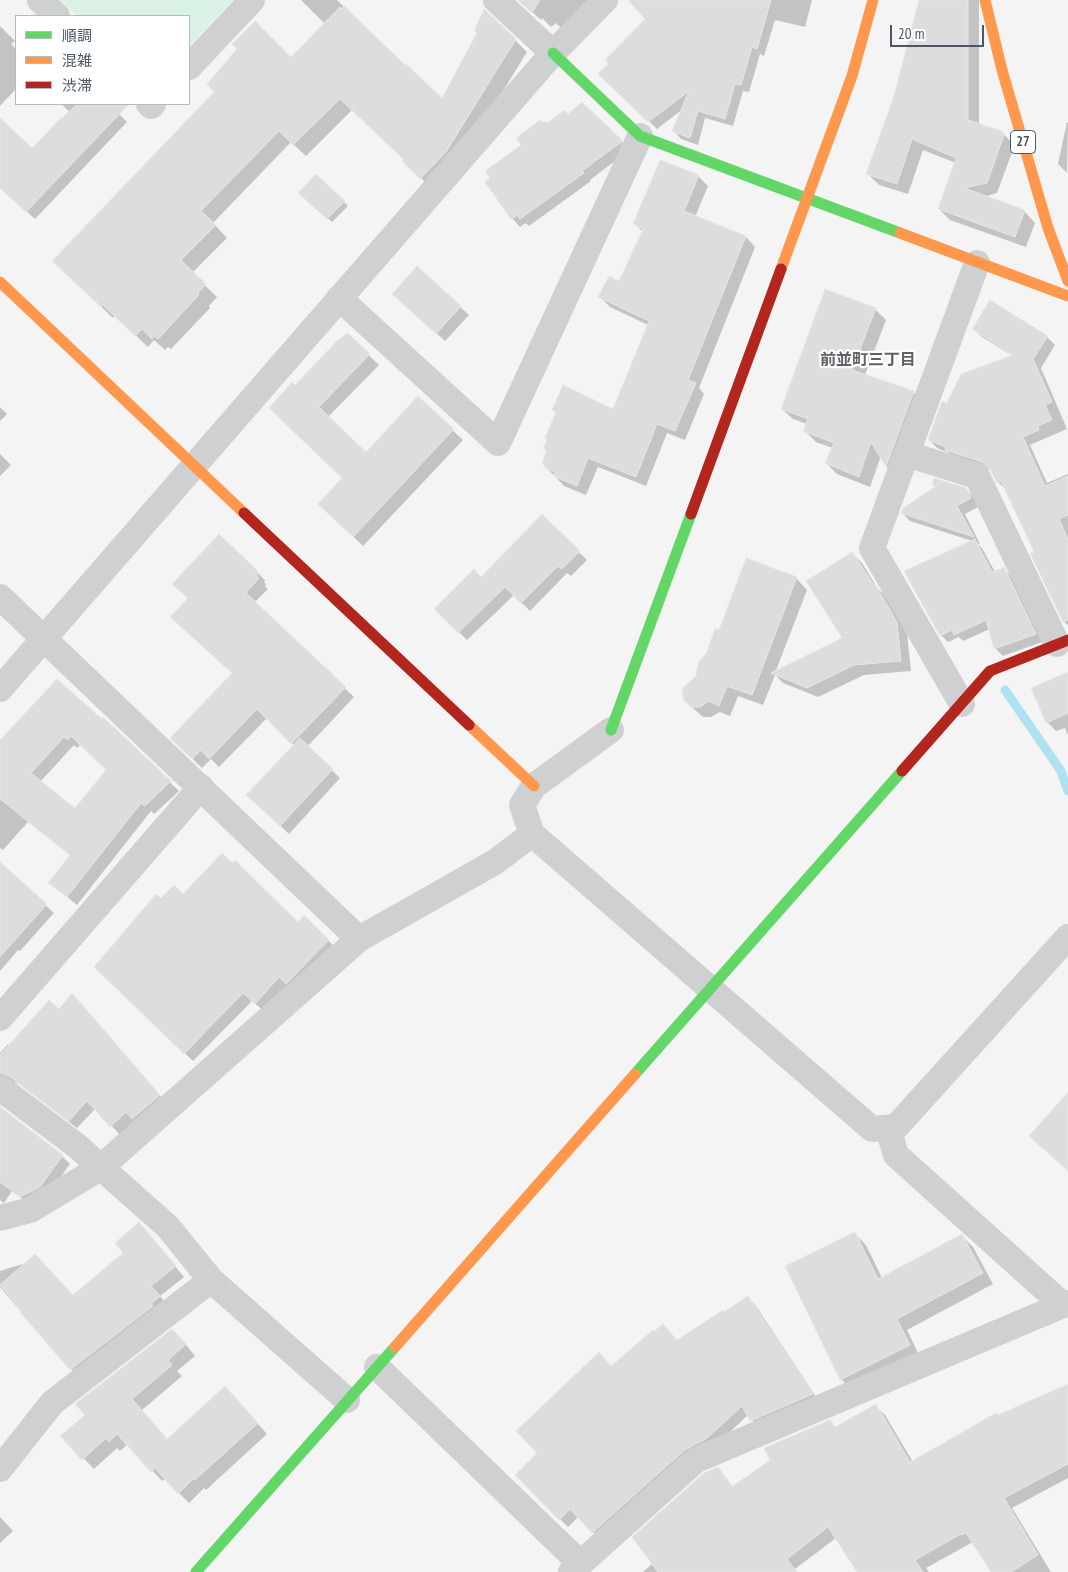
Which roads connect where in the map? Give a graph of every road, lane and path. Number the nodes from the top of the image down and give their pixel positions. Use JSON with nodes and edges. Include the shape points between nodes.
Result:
{"nodes":[{"id":1,"x":40,"y":0,"type":"edge"},
{"id":2,"x":252,"y":0,"type":"edge"},
{"id":3,"x":496,"y":0,"type":"edge"},
{"id":4,"x":605,"y":0,"type":"edge"},
{"id":5,"x":873,"y":0,"type":"edge"},
{"id":6,"x":985,"y":0,"type":"edge"},
{"id":7,"x":56,"y":15,"type":"edge"},
{"id":8,"x":553,"y":53,"type":"junction"},
{"id":9,"x":190,"y":65,"type":"edge"},
{"id":10,"x":640,"y":136,"type":"junction"},
{"id":11,"x":807,"y":198,"type":"junction"},
{"id":12,"x":977,"y":263,"type":"junction"},
{"id":13,"x":1068,"y":281,"type":"edge"},
{"id":14,"x":0,"y":282,"type":"edge"},
{"id":15,"x":1068,"y":296,"type":"edge"},
{"id":16,"x":339,"y":298,"type":"junction"},
{"id":17,"x":907,"y":454,"type":"junction"},
{"id":18,"x":193,"y":466,"type":"junction"},
{"id":19,"x":0,"y":597,"type":"edge"},
{"id":20,"x":44,"y":638,"type":"junction"},
{"id":21,"x":1063,"y":642,"type":"edge"},
{"id":22,"x":0,"y":689,"type":"edge"},
{"id":23,"x":962,"y":704,"type":"junction"},
{"id":24,"x":611,"y":730,"type":"joint"},
{"id":25,"x":534,"y":786,"type":"junction"},
{"id":26,"x":201,"y":787,"type":"junction"},
{"id":27,"x":532,"y":834,"type":"junction"},
{"id":28,"x":1068,"y":937,"type":"edge"},
{"id":29,"x":359,"y":939,"type":"junction"},
{"id":30,"x":710,"y":988,"type":"junction"},
{"id":31,"x":0,"y":1018,"type":"edge"},
{"id":32,"x":0,"y":1088,"type":"edge"},
{"id":33,"x":888,"y":1128,"type":"junction"},
{"id":34,"x":100,"y":1168,"type":"junction"},
{"id":35,"x":0,"y":1218,"type":"edge"},
{"id":36,"x":211,"y":1280,"type":"junction"},
{"id":37,"x":1066,"y":1304,"type":"edge"},
{"id":38,"x":377,"y":1367,"type":"junction"},
{"id":39,"x":347,"y":1400,"type":"junction"},
{"id":40,"x":0,"y":1469,"type":"edge"},
{"id":41,"x":576,"y":1568,"type":"edge"},
{"id":42,"x":196,"y":1572,"type":"edge"}],
"edges":[{"from":1,"to":7,"type":"street"},
{"from":2,"to":9,"type":"street"},
{"from":3,"to":8,"type":"street"},
{"from":4,"to":8,"type":"street"},
{"from":5,"to":11,"type":"street","via":[[852,76]]},
{"from":6,"to":13,"type":"street","number":"27","via":[[1040,201]]},
{"from":8,"to":10,"type":"street"},
{"from":8,"to":16,"type":"street"},
{"from":10,"to":11,"type":"street"},
{"from":10,"to":16,"type":"street","via":[[498,443]]},
{"from":11,"to":12,"type":"street"},
{"from":11,"to":24,"type":"street"},
{"from":12,"to":15,"type":"street"},
{"from":12,"to":17,"type":"street"},
{"from":14,"to":18,"type":"street"},
{"from":16,"to":18,"type":"street"},
{"from":17,"to":21,"type":"street","via":[[977,476]]},
{"from":17,"to":23,"type":"street","via":[[872,548]]},
{"from":18,"to":20,"type":"street"},
{"from":18,"to":25,"type":"street"},
{"from":19,"to":20,"type":"street"},
{"from":20,"to":22,"type":"street"},
{"from":20,"to":26,"type":"street"},
{"from":21,"to":23,"type":"street","via":[[990,670]]},
{"from":23,"to":30,"type":"street"},
{"from":24,"to":25,"type":"street"},
{"from":25,"to":27,"type":"street","via":[[522,804]]},
{"from":26,"to":29,"type":"street"},
{"from":26,"to":31,"type":"street"},
{"from":27,"to":29,"type":"street","via":[[495,862]]},
{"from":27,"to":30,"type":"street"},
{"from":28,"to":33,"type":"street","via":[[896,1127]]},
{"from":29,"to":34,"type":"street"},
{"from":30,"to":33,"type":"street","via":[[872,1129]]},
{"from":30,"to":38,"type":"street"},
{"from":32,"to":34,"type":"street","via":[[77,1146]]},
{"from":33,"to":37,"type":"street","via":[[896,1155]]},
{"from":34,"to":35,"type":"street","via":[[30,1210]]},
{"from":34,"to":36,"type":"street","via":[[168,1227]]},
{"from":36,"to":39,"type":"street"},
{"from":36,"to":40,"type":"street","via":[[52,1403]]},
{"from":37,"to":41,"type":"street","via":[[696,1460]]},
{"from":38,"to":39,"type":"street"},
{"from":38,"to":41,"type":"street"},
{"from":39,"to":42,"type":"street"}]}
